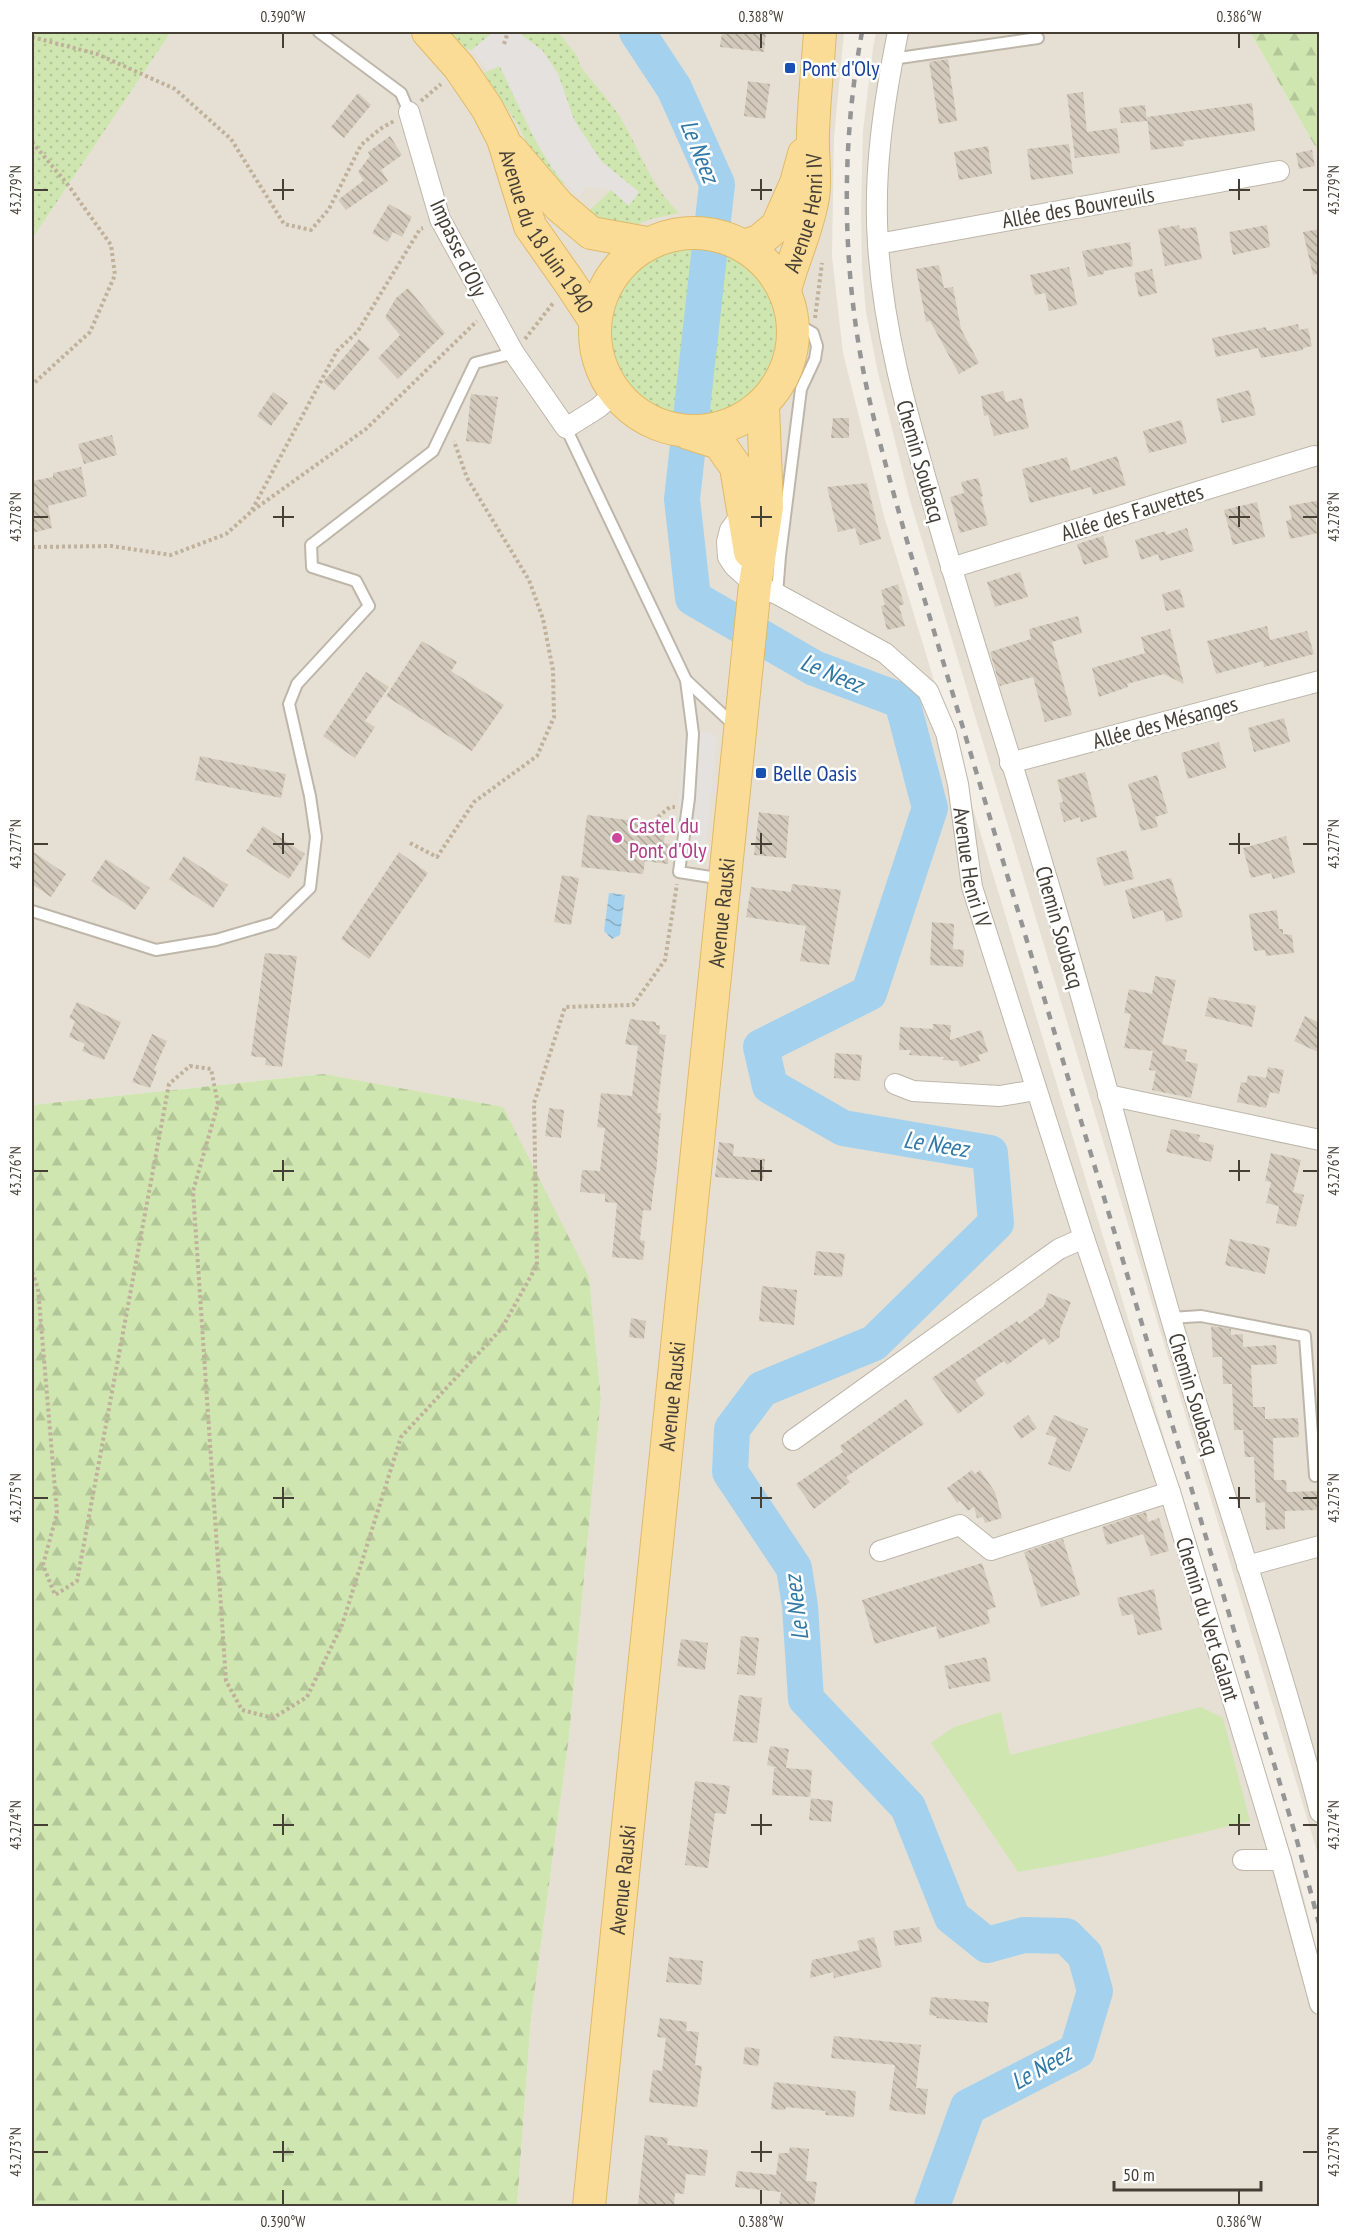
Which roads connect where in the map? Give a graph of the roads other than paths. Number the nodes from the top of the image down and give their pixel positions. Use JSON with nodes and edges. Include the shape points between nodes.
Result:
{"nodes":[{"id":1,"x":319,"y":32,"type":"edge"},
{"id":2,"x":428,"y":32,"type":"edge"},
{"id":3,"x":820,"y":32,"type":"edge"},
{"id":4,"x":898,"y":32,"type":"edge"},
{"id":5,"x":1038,"y":38,"type":"dead end"},
{"id":6,"x":892,"y":59,"type":"junction"},
{"id":7,"x":409,"y":112,"type":"joint"},
{"id":8,"x":813,"y":134,"type":"junction"},
{"id":9,"x":503,"y":139,"type":"junction"},
{"id":10,"x":1279,"y":171,"type":"dead end"},
{"id":11,"x":661,"y":239,"type":"junction"},
{"id":12,"x":878,"y":244,"type":"junction"},
{"id":13,"x":744,"y":246,"type":"junction"},
{"id":14,"x":785,"y":290,"type":"junction"},
{"id":15,"x":595,"y":321,"type":"junction"},
{"id":16,"x":792,"y":321,"type":"junction"},
{"id":17,"x":514,"y":353,"type":"junction"},
{"id":18,"x":614,"y":394,"type":"junction"},
{"id":19,"x":756,"y":412,"type":"junction"},
{"id":20,"x":566,"y":428,"type":"junction"},
{"id":21,"x":681,"y":431,"type":"junction"},
{"id":22,"x":1314,"y":456,"type":"dead end"},
{"id":23,"x":780,"y":556,"type":"junction"},
{"id":24,"x":951,"y":568,"type":"junction"},
{"id":25,"x":762,"y":596,"type":"junction"},
{"id":26,"x":686,"y":680,"type":"junction"},
{"id":27,"x":1320,"y":681,"type":"edge"},
{"id":28,"x":741,"y":732,"type":"junction"},
{"id":29,"x":1010,"y":763,"type":"junction"},
{"id":30,"x":726,"y":879,"type":"junction"},
{"id":31,"x":32,"y":911,"type":"edge"},
{"id":32,"x":896,"y":1084,"type":"dead end"},
{"id":33,"x":1036,"y":1090,"type":"junction"},
{"id":34,"x":1108,"y":1095,"type":"junction"},
{"id":35,"x":1320,"y":1140,"type":"edge"},
{"id":36,"x":1083,"y":1238,"type":"junction"},
{"id":37,"x":1171,"y":1318,"type":"junction"},
{"id":38,"x":793,"y":1440,"type":"dead end"},
{"id":39,"x":1315,"y":1476,"type":"dead end"},
{"id":40,"x":1170,"y":1492,"type":"junction"},
{"id":41,"x":1320,"y":1546,"type":"edge"},
{"id":42,"x":880,"y":1551,"type":"dead end"},
{"id":43,"x":1247,"y":1566,"type":"junction"},
{"id":44,"x":1320,"y":1812,"type":"edge"},
{"id":45,"x":1243,"y":1860,"type":"dead end"},
{"id":46,"x":1281,"y":1860,"type":"junction"},
{"id":47,"x":1320,"y":2004,"type":"edge"},
{"id":48,"x":589,"y":2206,"type":"edge"}],
"edges":[{"from":1,"to":7,"type":"lane","name":"Impasse d'Oly","via":[[401,93]]},
{"from":2,"to":9,"type":"main road","name":"Avenue du 18 Juin 1940","via":[[459,67]]},
{"from":3,"to":8,"type":"main road","name":"Avenue Henri IV"},
{"from":4,"to":6,"type":"street","name":"Chemin Soubacq"},
{"from":5,"to":6,"type":"lane"},
{"from":6,"to":12,"type":"street","name":"Chemin Soubacq","via":[[880,138]]},
{"from":7,"to":17,"type":"street","name":"Impasse d'Oly","via":[[440,219]]},
{"from":8,"to":13,"type":"main road","name":"Avenue Henri IV","via":[[777,226],[759,241]]},
{"from":8,"to":14,"type":"main road","name":"Avenue Henri IV","via":[[813,199]]},
{"from":9,"to":11,"type":"main road","name":"Avenue du 18 Juin 1940","via":[[559,206],[591,233]]},
{"from":9,"to":15,"type":"main road","name":"Avenue du 18 Juin 1940","via":[[530,226]]},
{"from":10,"to":12,"type":"street","name":"Allée des Bouvreuils"},
{"from":11,"to":13,"type":"main road","via":[[698,232],[723,236]]},
{"from":11,"to":15,"type":"main road","via":[[625,258],[610,277]]},
{"from":12,"to":24,"type":"street","name":"Chemin Soubacq","via":[[892,352]]},
{"from":13,"to":14,"type":"main road","via":[[768,265]]},
{"from":14,"to":16,"type":"main road"},
{"from":15,"to":18,"type":"main road","via":[[596,349],[603,376]]},
{"from":16,"to":19,"type":"main road","via":[[786,368],[776,389]]},
{"from":16,"to":23,"type":"lane","via":[[813,333],[817,346],[801,388]]},
{"from":17,"to":20,"type":"street","name":"Impasse d'Oly"},
{"from":17,"to":31,"type":"lane","via":[[475,363],[433,451],[311,546],[312,567],[356,581],[369,606],[297,684],[289,704],[316,837],[309,888],[274,923],[216,940],[156,950]]},
{"from":18,"to":20,"type":"street"},
{"from":18,"to":21,"type":"main road","via":[[641,416]]},
{"from":19,"to":21,"type":"main road","via":[[719,430]]},
{"from":19,"to":25,"type":"main road","name":"Avenue Rauski","via":[[767,507]]},
{"from":20,"to":26,"type":"lane"},
{"from":21,"to":25,"type":"main road","name":"Avenue Rauski","via":[[719,443],[736,467]]},
{"from":22,"to":24,"type":"street","name":"Allée des Fauvettes"},
{"from":23,"to":25,"type":"lane"},
{"from":23,"to":25,"type":"lane"},
{"from":24,"to":29,"type":"street","name":"Chemin Soubacq"},
{"from":25,"to":28,"type":"main road","name":"Avenue Rauski"},
{"from":25,"to":33,"type":"street","name":"Avenue Henri IV","via":[[885,653],[928,691],[946,733],[958,784],[972,887]]},
{"from":26,"to":28,"type":"lane"},
{"from":26,"to":30,"type":"lane","via":[[693,734],[679,872]]},
{"from":27,"to":29,"type":"street","name":"Allée des Mésanges"},
{"from":28,"to":30,"type":"main road","name":"Avenue Rauski"},
{"from":29,"to":34,"type":"street","name":"Chemin Soubacq"},
{"from":30,"to":48,"type":"main road","name":"Avenue Rauski"},
{"from":32,"to":33,"type":"street","via":[[913,1091],[1000,1096]]},
{"from":33,"to":36,"type":"street","name":"Avenue Henri IV"},
{"from":34,"to":35,"type":"street"},
{"from":34,"to":37,"type":"street","name":"Chemin Soubacq"},
{"from":36,"to":38,"type":"street","via":[[1059,1249]]},
{"from":36,"to":40,"type":"street","name":"Chemin du Vert Galant"},
{"from":37,"to":39,"type":"lane","via":[[1201,1316],[1305,1336]]},
{"from":37,"to":43,"type":"street","name":"Chemin Soubacq"},
{"from":40,"to":42,"type":"street","via":[[991,1550],[960,1525]]},
{"from":40,"to":46,"type":"street","name":"Chemin du Vert Galant"},
{"from":41,"to":43,"type":"street"},
{"from":43,"to":44,"type":"street","name":"Chemin Soubacq"},
{"from":45,"to":46,"type":"street"},
{"from":46,"to":47,"type":"street","name":"Chemin du Vert Galant"}]}
